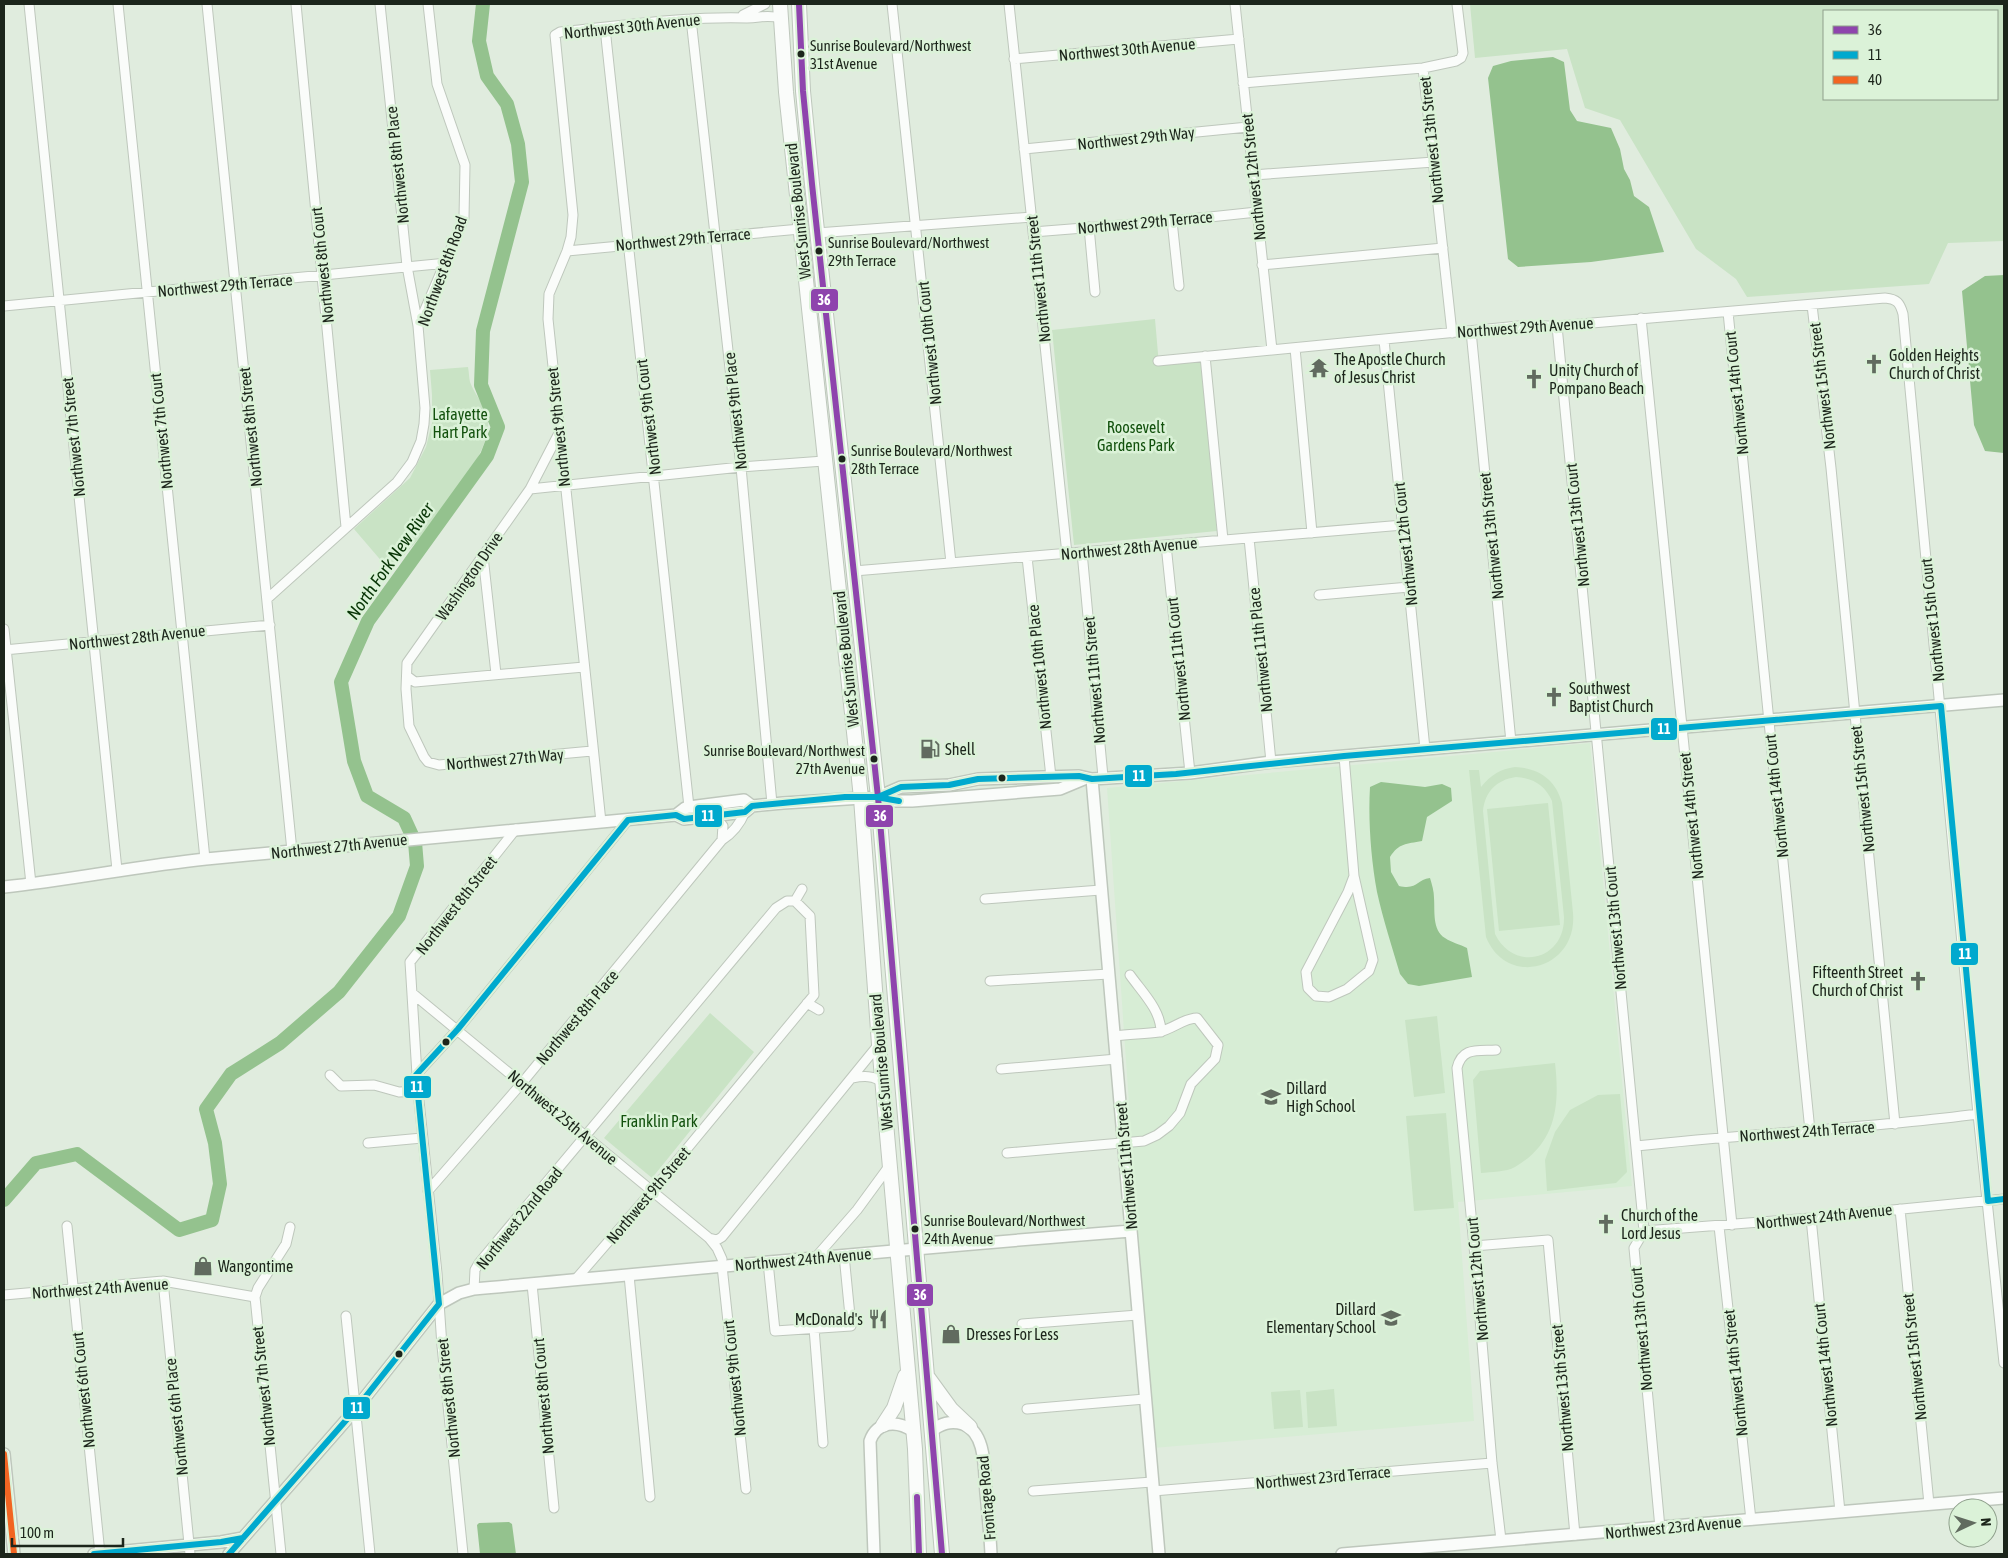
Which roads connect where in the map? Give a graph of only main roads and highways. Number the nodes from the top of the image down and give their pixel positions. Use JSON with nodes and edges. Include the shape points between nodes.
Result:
{"nodes":[{"id":1,"x":780,"y":4,"type":"edge"},
{"id":2,"x":799,"y":4,"type":"edge"},
{"id":3,"x":798,"y":206,"type":"junction"},
{"id":4,"x":800,"y":229,"type":"junction"},
{"id":5,"x":816,"y":233,"type":"junction"},
{"id":6,"x":818,"y":251,"type":"junction"},
{"id":7,"x":827,"y":485,"type":"junction"},
{"id":8,"x":854,"y":571,"type":"junction"},
{"id":9,"x":908,"y":1366,"type":"junction"},
{"id":10,"x":926,"y":1374,"type":"junction"},
{"id":11,"x":883,"y":1425,"type":"road end"},
{"id":12,"x":970,"y":1427,"type":"road end"},
{"id":13,"x":919,"y":1554,"type":"edge"},
{"id":14,"x":942,"y":1554,"type":"edge"}],
"edges":[{"from":1,"to":3,"type":"main road","name":"West Sunrise Boulevard"},
{"from":2,"to":5,"type":"main road","name":"West Sunrise Boulevard"},
{"from":3,"to":4,"type":"main road","name":"West Sunrise Boulevard"},
{"from":3,"to":5,"type":"main road","via":[[807,225]]},
{"from":4,"to":6,"type":"main road","via":[[810,236]]},
{"from":4,"to":7,"type":"main road","name":"West Sunrise Boulevard"},
{"from":5,"to":6,"type":"main road","name":"West Sunrise Boulevard"},
{"from":6,"to":8,"type":"main road","name":"West Sunrise Boulevard"},
{"from":7,"to":8,"type":"main road","via":[[837,500],[842,555],[849,569]]},
{"from":7,"to":9,"type":"main road","name":"West Sunrise Boulevard","via":[[862,798],[879,1044]]},
{"from":8,"to":10,"type":"main road","name":"West Sunrise Boulevard","via":[[878,797]]},
{"from":9,"to":11,"type":"main road","via":[[899,1398]]},
{"from":9,"to":13,"type":"main road","name":"West Sunrise Boulevard"},
{"from":10,"to":12,"type":"main road","via":[[951,1409]]},
{"from":10,"to":14,"type":"main road","name":"West Sunrise Boulevard"}]}
